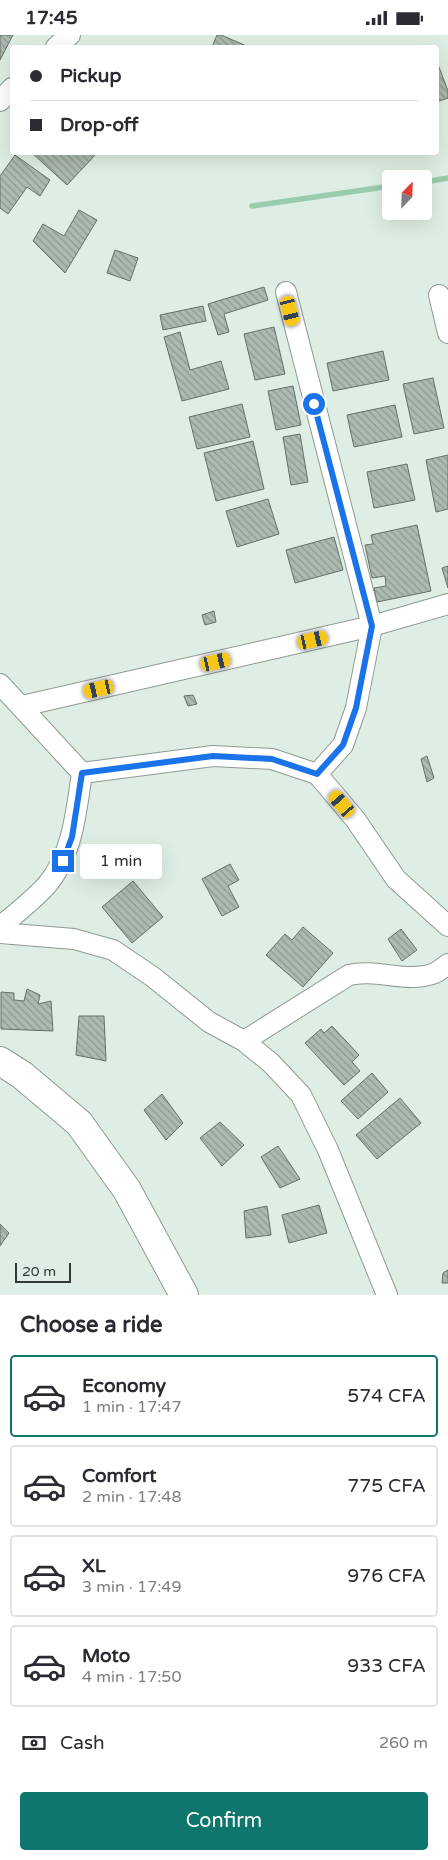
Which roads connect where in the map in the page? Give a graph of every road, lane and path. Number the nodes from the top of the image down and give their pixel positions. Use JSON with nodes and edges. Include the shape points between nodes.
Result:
{"nodes":[{"id":1,"x":70,"y":35,"type":"edge"},
{"id":2,"x":58,"y":45,"type":"edge"},
{"id":3,"x":286,"y":292,"type":"dead end"},
{"id":4,"x":439,"y":295,"type":"dead end"},
{"id":5,"x":448,"y":333,"type":"edge"},
{"id":6,"x":448,"y":604,"type":"edge"},
{"id":7,"x":372,"y":626,"type":"junction"},
{"id":8,"x":0,"y":684,"type":"edge"},
{"id":9,"x":22,"y":706,"type":"junction"},
{"id":10,"x":82,"y":773,"type":"junction"},
{"id":11,"x":317,"y":774,"type":"junction"},
{"id":12,"x":448,"y":926,"type":"edge"},
{"id":13,"x":0,"y":927,"type":"edge"},
{"id":14,"x":0,"y":933,"type":"edge"},
{"id":15,"x":448,"y":964,"type":"edge"},
{"id":16,"x":244,"y":1041,"type":"junction"},
{"id":17,"x":0,"y":1061,"type":"edge"},
{"id":18,"x":184,"y":1295,"type":"edge"},
{"id":19,"x":387,"y":1295,"type":"edge"}],
"edges":[{"from":1,"to":2,"type":"street"},
{"from":3,"to":7,"type":"street"},
{"from":4,"to":5,"type":"street"},
{"from":6,"to":7,"type":"street"},
{"from":7,"to":9,"type":"street"},
{"from":7,"to":11,"type":"street","via":[[356,708],[343,745]]},
{"from":8,"to":9,"type":"street"},
{"from":9,"to":10,"type":"street"},
{"from":10,"to":11,"type":"street","via":[[213,756],[272,759]]},
{"from":10,"to":13,"type":"street","via":[[72,837],[63,861],[46,885]]},
{"from":11,"to":12,"type":"street","via":[[355,819],[396,879]]},
{"from":14,"to":16,"type":"street","via":[[74,939],[113,950],[209,1022]]},
{"from":15,"to":16,"type":"street","via":[[436,973],[420,976],[363,972],[349,975]]},
{"from":16,"to":19,"type":"street","via":[[301,1095],[328,1150]]},
{"from":17,"to":18,"type":"highway","via":[[22,1075],[79,1123],[127,1190]]}]}
